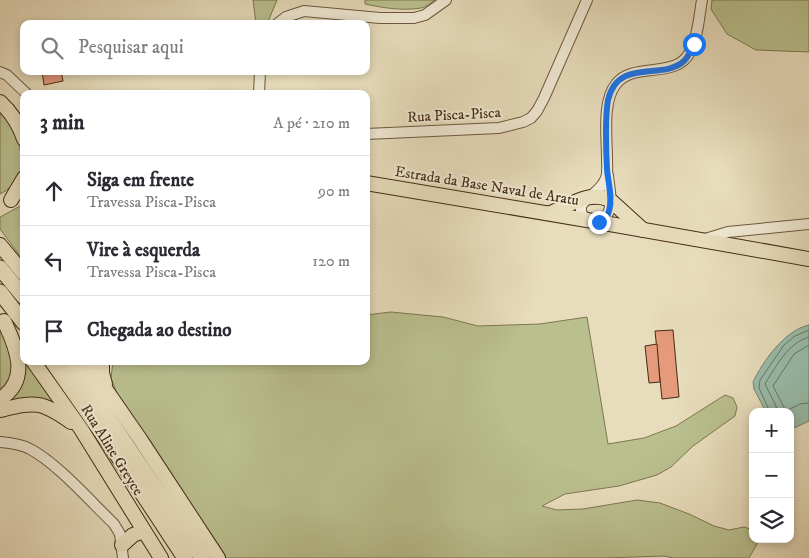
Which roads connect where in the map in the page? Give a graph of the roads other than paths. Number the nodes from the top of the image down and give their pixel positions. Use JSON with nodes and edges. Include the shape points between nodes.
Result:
{"nodes":[{"id":1,"x":446,"y":0,"type":"edge"},
{"id":2,"x":587,"y":0,"type":"edge"},
{"id":3,"x":702,"y":0,"type":"edge"},
{"id":4,"x":282,"y":20,"type":"edge"},
{"id":5,"x":0,"y":72,"type":"edge"},
{"id":6,"x":260,"y":75,"type":"edge"},
{"id":7,"x":23,"y":90,"type":"edge"},
{"id":8,"x":259,"y":90,"type":"edge"},
{"id":9,"x":0,"y":92,"type":"edge"},
{"id":10,"x":0,"y":102,"type":"edge"},
{"id":11,"x":20,"y":112,"type":"edge"},
{"id":12,"x":20,"y":130,"type":"edge"},
{"id":13,"x":370,"y":134,"type":"edge"},
{"id":14,"x":607,"y":169,"type":"junction"},
{"id":15,"x":370,"y":184,"type":"edge"},
{"id":16,"x":20,"y":185,"type":"edge"},
{"id":17,"x":589,"y":197,"type":"junction"},
{"id":18,"x":12,"y":200,"type":"edge"},
{"id":19,"x":610,"y":200,"type":"junction"},
{"id":20,"x":549,"y":213,"type":"junction"},
{"id":21,"x":593,"y":221,"type":"junction"},
{"id":22,"x":809,"y":224,"type":"edge"},
{"id":23,"x":643,"y":230,"type":"junction"},
{"id":24,"x":700,"y":240,"type":"junction"},
{"id":25,"x":0,"y":245,"type":"edge"},
{"id":26,"x":809,"y":259,"type":"edge"},
{"id":27,"x":0,"y":268,"type":"edge"},
{"id":28,"x":20,"y":269,"type":"edge"},
{"id":29,"x":0,"y":292,"type":"edge"},
{"id":30,"x":20,"y":292,"type":"edge"},
{"id":31,"x":2,"y":318,"type":"edge"},
{"id":32,"x":20,"y":318,"type":"edge"},
{"id":33,"x":20,"y":343,"type":"edge"},
{"id":34,"x":36,"y":365,"type":"edge"},
{"id":35,"x":55,"y":365,"type":"edge"},
{"id":36,"x":73,"y":365,"type":"edge"},
{"id":37,"x":89,"y":365,"type":"edge"},
{"id":38,"x":102,"y":365,"type":"edge"},
{"id":39,"x":0,"y":399,"type":"edge"},
{"id":40,"x":113,"y":400,"type":"junction"},
{"id":41,"x":0,"y":410,"type":"edge"},
{"id":42,"x":81,"y":429,"type":"junction"},
{"id":43,"x":0,"y":442,"type":"edge"},
{"id":44,"x":144,"y":531,"type":"junction"},
{"id":45,"x":123,"y":551,"type":"edge"},
{"id":46,"x":160,"y":558,"type":"edge"},
{"id":47,"x":185,"y":558,"type":"edge"},
{"id":48,"x":202,"y":558,"type":"edge"},
{"id":49,"x":218,"y":558,"type":"edge"}],
"edges":[{"from":1,"to":4,"type":"street","via":[[425,15],[414,18],[304,11]]},
{"from":2,"to":13,"type":"street","name":"Rua Pisca-Pisca","via":[[544,98],[531,118],[515,126],[499,128]]},
{"from":3,"to":14,"type":"street","via":[[694,44],[684,61],[623,78],[611,91],[607,112]]},
{"from":5,"to":7,"type":"street"},
{"from":6,"to":8,"type":"street"},
{"from":9,"to":11,"type":"main road"},
{"from":10,"to":12,"type":"main road","via":[[8,108]]},
{"from":14,"to":17,"type":"street","via":[[600,189]]},
{"from":14,"to":19,"type":"street"},
{"from":15,"to":20,"type":"main road","name":"Estrada da Base Naval de Aratu"},
{"from":16,"to":18,"type":"main road"},
{"from":17,"to":19,"type":"main road"},
{"from":17,"to":20,"type":"main road"},
{"from":17,"to":21,"type":"street","via":[[580,209],[582,216]]},
{"from":19,"to":21,"type":"street","via":[[607,216]]},
{"from":19,"to":23,"type":"main road"},
{"from":20,"to":21,"type":"main road","name":"Estrada da Base Naval de Aratu"},
{"from":21,"to":23,"type":"main road","name":"Estrada da Base Naval de Aratu"},
{"from":22,"to":24,"type":"street","via":[[728,232]]},
{"from":23,"to":24,"type":"main road","name":"Estrada da Base Naval de Aratu"},
{"from":24,"to":26,"type":"main road","name":"Estrada da Base Naval de Aratu"},
{"from":25,"to":28,"type":"main road"},
{"from":27,"to":30,"type":"highway"},
{"from":29,"to":32,"type":"highway"},
{"from":31,"to":33,"type":"main road"},
{"from":31,"to":39,"type":"main road","via":[[15,343],[19,363],[15,382]]},
{"from":34,"to":42,"type":"main road","name":"Rua Aline Greyce"},
{"from":35,"to":47,"type":"highway"},
{"from":36,"to":48,"type":"highway"},
{"from":37,"to":40,"type":"main road"},
{"from":38,"to":40,"type":"main road","via":[[104,382]]},
{"from":40,"to":49,"type":"main road"},
{"from":41,"to":42,"type":"main road","via":[[22,404],[39,404],[53,409]]},
{"from":42,"to":44,"type":"main road","name":"Rua Aline Greyce"},
{"from":43,"to":45,"type":"street","via":[[30,449],[55,468],[114,524],[120,534]]},
{"from":44,"to":45,"type":"main road","via":[[128,538]]},
{"from":44,"to":46,"type":"main road","name":"Rua Aline Greyce"}]}
